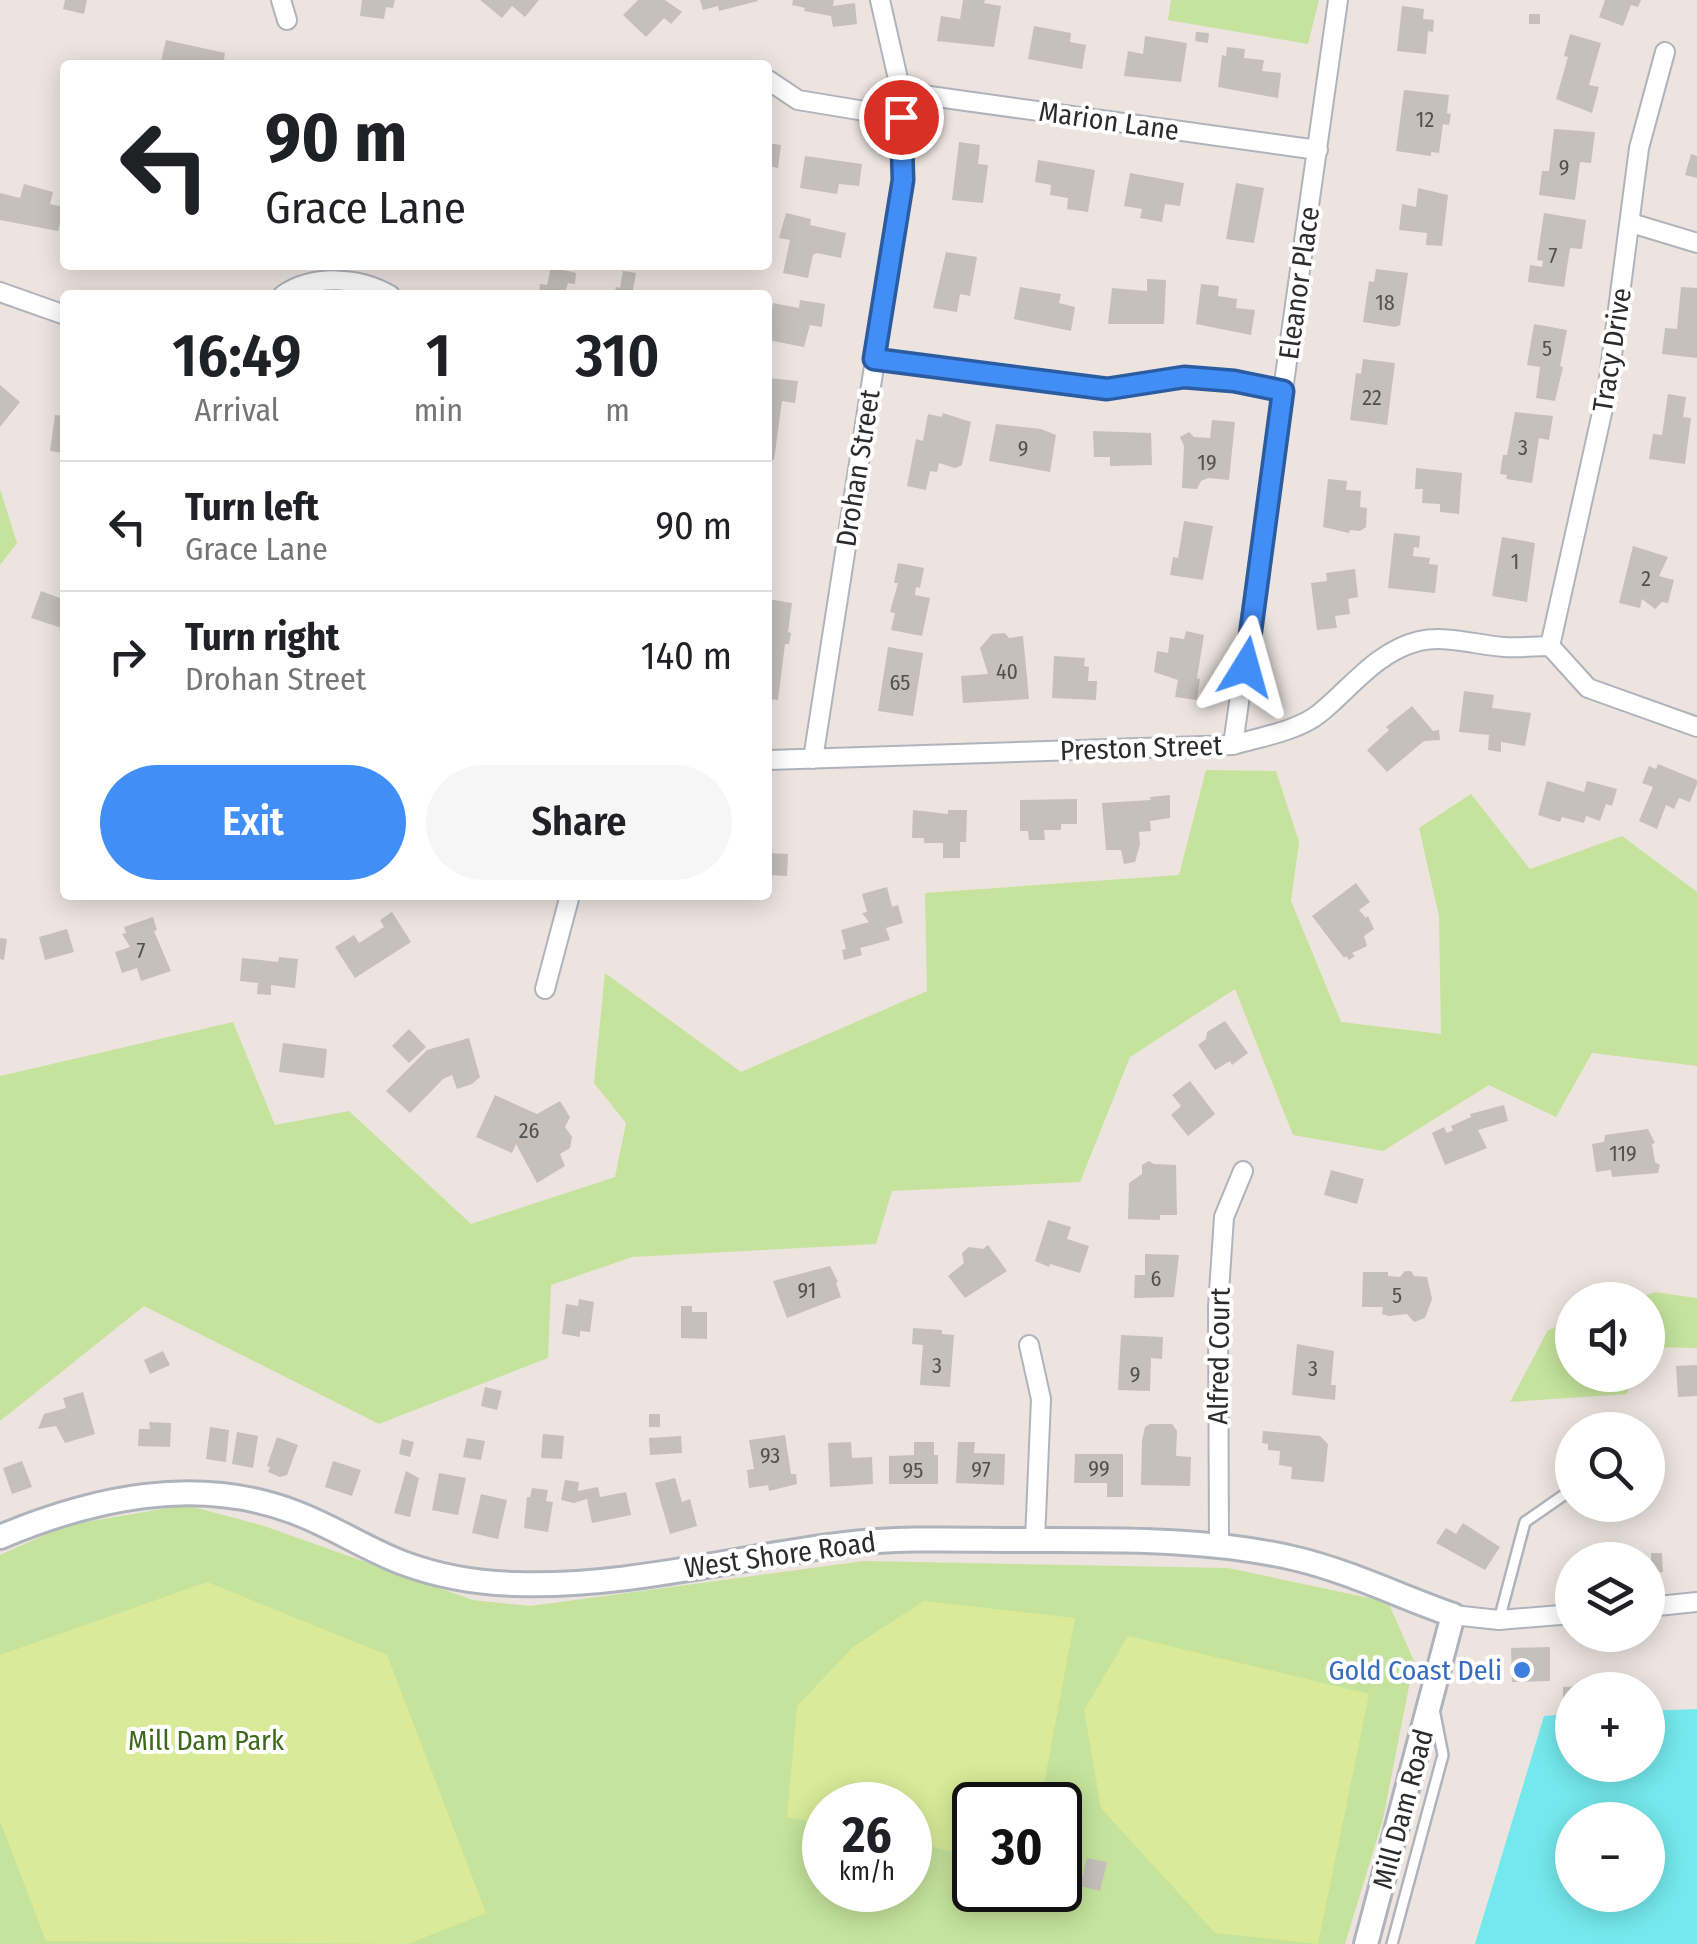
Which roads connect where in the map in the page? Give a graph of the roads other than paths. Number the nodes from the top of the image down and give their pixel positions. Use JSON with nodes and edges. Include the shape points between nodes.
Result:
{"nodes":[{"id":1,"x":281,"y":0,"type":"edge"},
{"id":2,"x":880,"y":0,"type":"edge"},
{"id":3,"x":1338,"y":0,"type":"edge"},
{"id":4,"x":287,"y":20,"type":"dead end"},
{"id":5,"x":1666,"y":52,"type":"dead end"},
{"id":6,"x":772,"y":83,"type":"edge"},
{"id":7,"x":901,"y":92,"type":"junction"},
{"id":8,"x":901,"y":117,"type":"junction"},
{"id":9,"x":1318,"y":150,"type":"junction"},
{"id":10,"x":1631,"y":223,"type":"junction"},
{"id":11,"x":1697,"y":243,"type":"edge"},
{"id":12,"x":290,"y":290,"type":"edge"},
{"id":13,"x":375,"y":290,"type":"edge"},
{"id":14,"x":0,"y":292,"type":"edge"},
{"id":15,"x":60,"y":313,"type":"edge"},
{"id":16,"x":874,"y":359,"type":"junction"},
{"id":17,"x":1283,"y":391,"type":"junction"},
{"id":18,"x":1550,"y":646,"type":"junction"},
{"id":19,"x":1697,"y":727,"type":"edge"},
{"id":20,"x":1233,"y":745,"type":"junction"},
{"id":21,"x":813,"y":759,"type":"junction"},
{"id":22,"x":772,"y":760,"type":"edge"},
{"id":23,"x":569,"y":900,"type":"edge"},
{"id":24,"x":545,"y":990,"type":"dead end"},
{"id":25,"x":1243,"y":1171,"type":"dead end"},
{"id":26,"x":1029,"y":1345,"type":"dead end"},
{"id":27,"x":1555,"y":1501,"type":"edge"},
{"id":28,"x":0,"y":1537,"type":"edge"},
{"id":29,"x":1035,"y":1540,"type":"junction"},
{"id":30,"x":1219,"y":1545,"type":"junction"},
{"id":31,"x":1697,"y":1602,"type":"edge"},
{"id":32,"x":1665,"y":1605,"type":"edge"},
{"id":33,"x":1454,"y":1615,"type":"junction"},
{"id":34,"x":1555,"y":1615,"type":"edge"},
{"id":35,"x":1499,"y":1620,"type":"junction"},
{"id":36,"x":1433,"y":1700,"type":"junction"},
{"id":37,"x":1366,"y":1944,"type":"edge"},
{"id":38,"x":1392,"y":1944,"type":"edge"}],
"edges":[{"from":1,"to":4,"type":"street"},
{"from":2,"to":7,"type":"street","name":"Drohan Street"},
{"from":3,"to":9,"type":"street","name":"Eleanor Place"},
{"from":5,"to":10,"type":"street","name":"Tracy Drive","via":[[1639,148]]},
{"from":6,"to":8,"type":"street","via":[[798,100]]},
{"from":7,"to":8,"type":"street","name":"Drohan Street"},
{"from":7,"to":9,"type":"street","name":"Marion Lane"},
{"from":8,"to":16,"type":"street","name":"Drohan Street","via":[[903,180]]},
{"from":9,"to":17,"type":"street","name":"Eleanor Place"},
{"from":10,"to":11,"type":"street"},
{"from":10,"to":18,"type":"street","name":"Tracy Drive","via":[[1608,386]]},
{"from":12,"to":13,"type":"street","via":[[342,279]]},
{"from":14,"to":15,"type":"street"},
{"from":16,"to":17,"type":"street","via":[[1107,389],[1184,377]]},
{"from":16,"to":21,"type":"street","name":"Drohan Street"},
{"from":17,"to":20,"type":"street","name":"Eleanor Place"},
{"from":18,"to":19,"type":"street","via":[[1588,688]]},
{"from":18,"to":20,"type":"street","name":"Preston Street","via":[[1419,641],[1384,656],[1318,716]]},
{"from":20,"to":21,"type":"street","name":"Preston Street"},
{"from":21,"to":22,"type":"street","name":"Preston Street"},
{"from":23,"to":24,"type":"street"},
{"from":25,"to":30,"type":"street","name":"Alfred Court","via":[[1222,1235]]},
{"from":26,"to":29,"type":"street","via":[[1040,1399]]},
{"from":27,"to":35,"type":"lane","via":[[1525,1522]]},
{"from":28,"to":29,"type":"street","name":"West Shore Road","via":[[107,1500],[232,1496],[295,1512],[425,1570],[530,1585],[874,1541]]},
{"from":29,"to":30,"type":"street","name":"West Shore Road"},
{"from":30,"to":33,"type":"street","name":"West Shore Road","via":[[1326,1567]]},
{"from":31,"to":32,"type":"street"},
{"from":33,"to":35,"type":"street","name":"West Shore Road"},
{"from":33,"to":36,"type":"street","name":"Mill Dam Road"},
{"from":34,"to":35,"type":"street","name":"West Shore Road"},
{"from":36,"to":37,"type":"street","name":"Mill Dam Road"},
{"from":36,"to":38,"type":"lane","via":[[1443,1755]]}]}
